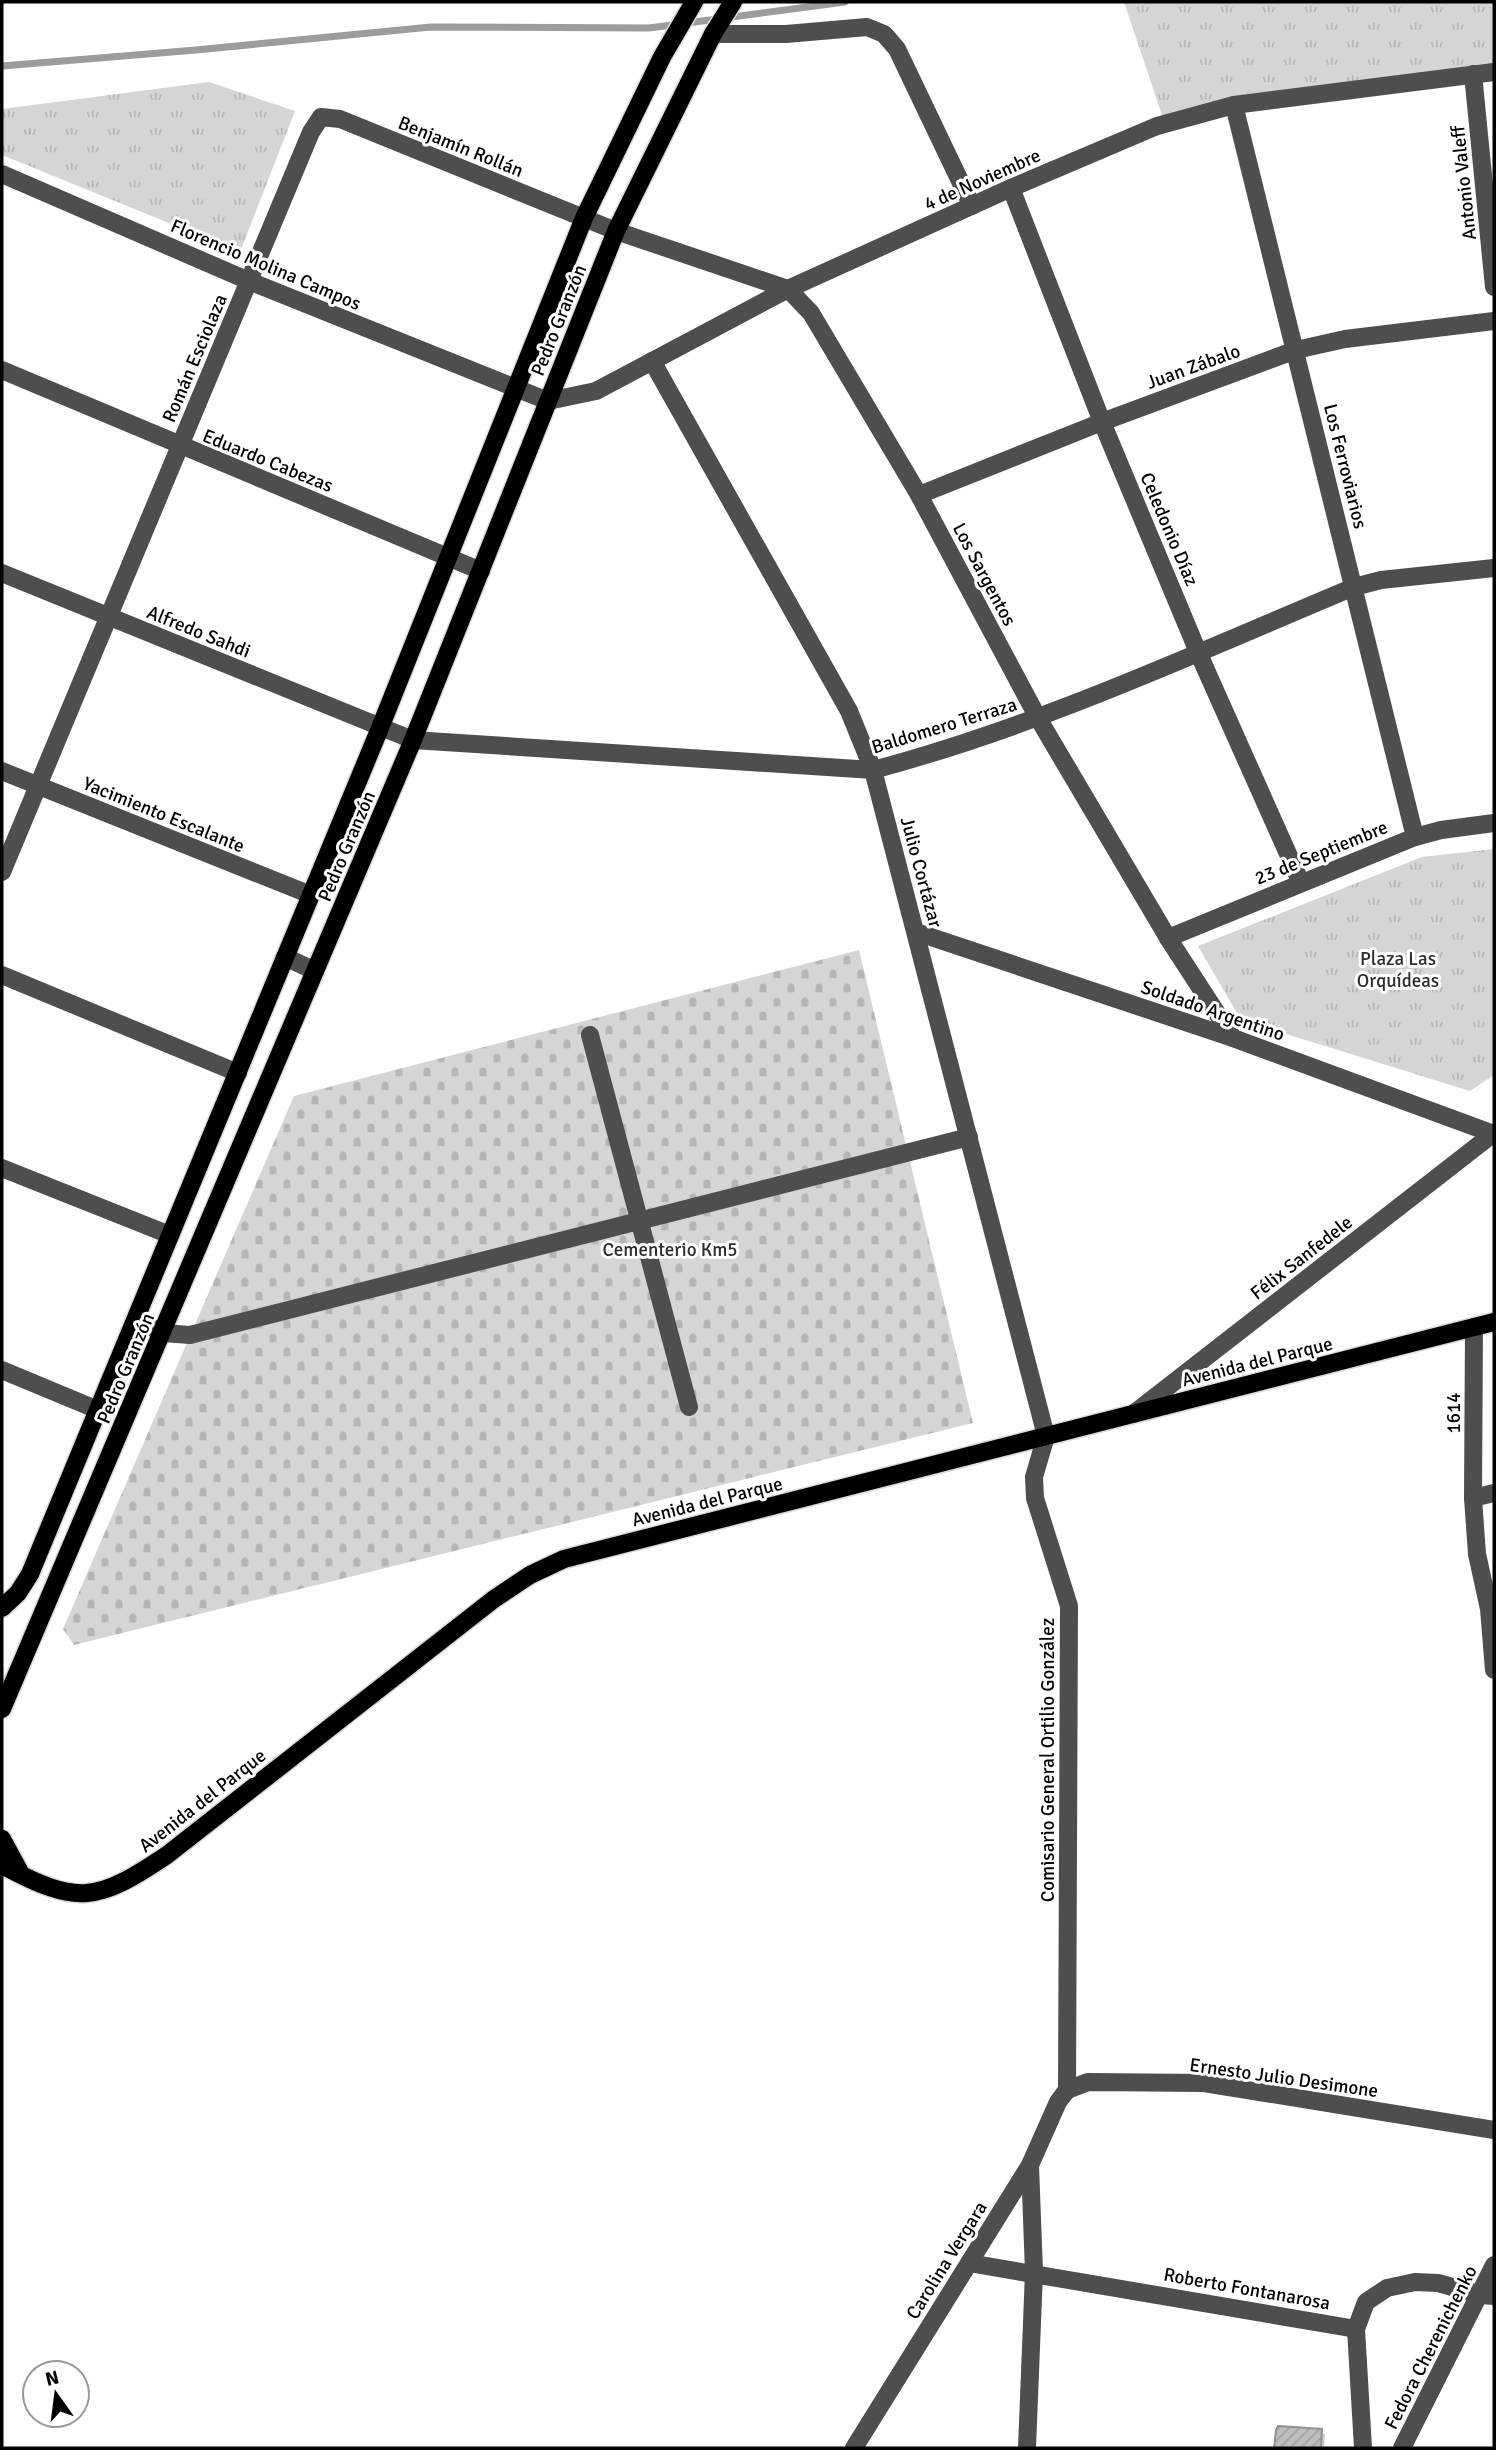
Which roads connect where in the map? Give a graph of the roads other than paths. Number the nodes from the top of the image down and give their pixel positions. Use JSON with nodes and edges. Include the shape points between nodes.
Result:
{"nodes":[{"id":1,"x":694,"y":2,"type":"edge"},
{"id":2,"x":733,"y":2,"type":"edge"},
{"id":3,"x":713,"y":34,"type":"junction"},
{"id":4,"x":1494,"y":72,"type":"edge"},
{"id":5,"x":1474,"y":74,"type":"junction"},
{"id":6,"x":1234,"y":105,"type":"junction"},
{"id":7,"x":321,"y":117,"type":"joint"},
{"id":8,"x":2,"y":174,"type":"edge"},
{"id":9,"x":1011,"y":188,"type":"junction"},
{"id":10,"x":972,"y":206,"type":"junction"},
{"id":11,"x":584,"y":218,"type":"junction"},
{"id":12,"x":616,"y":231,"type":"junction"},
{"id":13,"x":249,"y":281,"type":"junction"},
{"id":14,"x":1494,"y":287,"type":"edge"},
{"id":15,"x":788,"y":289,"type":"junction"},
{"id":16,"x":1494,"y":321,"type":"edge"},
{"id":17,"x":1296,"y":350,"type":"junction"},
{"id":18,"x":652,"y":360,"type":"junction"},
{"id":19,"x":2,"y":370,"type":"edge"},
{"id":20,"x":515,"y":390,"type":"junction"},
{"id":21,"x":548,"y":401,"type":"junction"},
{"id":22,"x":1102,"y":422,"type":"junction"},
{"id":23,"x":180,"y":446,"type":"junction"},
{"id":24,"x":919,"y":495,"type":"junction"},
{"id":25,"x":448,"y":557,"type":"junction"},
{"id":26,"x":1494,"y":568,"type":"edge"},
{"id":27,"x":481,"y":571,"type":"junction"},
{"id":28,"x":2,"y":573,"type":"edge"},
{"id":29,"x":1354,"y":586,"type":"junction"},
{"id":30,"x":108,"y":617,"type":"junction"},
{"id":31,"x":1198,"y":652,"type":"junction"},
{"id":32,"x":1038,"y":718,"type":"junction"},
{"id":33,"x":380,"y":728,"type":"junction"},
{"id":34,"x":413,"y":740,"type":"junction"},
{"id":35,"x":873,"y":770,"type":"junction"},
{"id":36,"x":2,"y":771,"type":"edge"},
{"id":37,"x":38,"y":786,"type":"junction"},
{"id":38,"x":1494,"y":823,"type":"edge"},
{"id":39,"x":1415,"y":837,"type":"junction"},
{"id":40,"x":2,"y":873,"type":"edge"},
{"id":41,"x":1301,"y":883,"type":"junction"},
{"id":42,"x":311,"y":895,"type":"junction"},
{"id":43,"x":916,"y":932,"type":"junction"},
{"id":44,"x":1168,"y":938,"type":"junction"},
{"id":45,"x":285,"y":957,"type":"junction"},
{"id":46,"x":315,"y":971,"type":"junction"},
{"id":47,"x":2,"y":975,"type":"edge"},
{"id":48,"x":590,"y":1035,"type":"dead end"},
{"id":49,"x":1233,"y":1038,"type":"junction"},
{"id":50,"x":238,"y":1073,"type":"junction"},
{"id":51,"x":1494,"y":1133,"type":"edge"},
{"id":52,"x":969,"y":1137,"type":"junction"},
{"id":53,"x":2,"y":1168,"type":"edge"},
{"id":54,"x":640,"y":1221,"type":"junction"},
{"id":55,"x":170,"y":1235,"type":"junction"},
{"id":56,"x":136,"y":1319,"type":"junction"},
{"id":57,"x":1494,"y":1322,"type":"edge"},
{"id":58,"x":1474,"y":1327,"type":"junction"},
{"id":59,"x":163,"y":1333,"type":"junction"},
{"id":60,"x":2,"y":1370,"type":"edge"},
{"id":61,"x":690,"y":1408,"type":"dead end"},
{"id":62,"x":98,"y":1410,"type":"junction"},
{"id":63,"x":1133,"y":1414,"type":"junction"},
{"id":64,"x":1046,"y":1436,"type":"junction"},
{"id":65,"x":1494,"y":1493,"type":"edge"},
{"id":66,"x":1473,"y":1498,"type":"junction"},
{"id":67,"x":2,"y":1608,"type":"edge"},
{"id":68,"x":1494,"y":1670,"type":"edge"},
{"id":69,"x":2,"y":1709,"type":"edge"},
{"id":70,"x":2,"y":1839,"type":"edge"},
{"id":71,"x":2,"y":1865,"type":"edge"},
{"id":72,"x":23,"y":1877,"type":"junction"},
{"id":73,"x":1068,"y":2090,"type":"junction"},
{"id":74,"x":1494,"y":2130,"type":"edge"},
{"id":75,"x":1030,"y":2165,"type":"junction"},
{"id":76,"x":969,"y":2263,"type":"junction"},
{"id":77,"x":1494,"y":2266,"type":"edge"},
{"id":78,"x":1034,"y":2272,"type":"junction"},
{"id":79,"x":1488,"y":2295,"type":"edge"},
{"id":80,"x":1356,"y":2329,"type":"junction"},
{"id":81,"x":854,"y":2448,"type":"edge"},
{"id":82,"x":1027,"y":2448,"type":"edge"},
{"id":83,"x":1363,"y":2448,"type":"edge"},
{"id":84,"x":1402,"y":2448,"type":"edge"}],
"edges":[{"from":1,"to":11,"type":"main road","name":"Pedro Granzón","via":[[662,57]]},
{"from":2,"to":3,"type":"main road","name":"Pedro Granzón"},
{"from":3,"to":10,"type":"street","via":[[867,27],[884,34],[897,49]]},
{"from":3,"to":12,"type":"main road","name":"Pedro Granzón"},
{"from":4,"to":5,"type":"street","name":"4 de Noviembre"},
{"from":5,"to":6,"type":"street","name":"4 de Noviembre"},
{"from":5,"to":14,"type":"street","name":"Antonio Valeff"},
{"from":6,"to":9,"type":"street","name":"4 de Noviembre","via":[[1157,126]]},
{"from":6,"to":17,"type":"street","name":"Los Ferroviarios"},
{"from":7,"to":11,"type":"street","name":"Benjamín Rollán","via":[[340,119]]},
{"from":7,"to":13,"type":"street","name":"Román Esciolaza"},
{"from":8,"to":13,"type":"street","name":"Florencio Molina Campos"},
{"from":9,"to":10,"type":"street","name":"4 de Noviembre"},
{"from":9,"to":22,"type":"street","name":"Celedonio Díaz"},
{"from":10,"to":15,"type":"street","name":"4 de Noviembre"},
{"from":11,"to":12,"type":"street","name":"Benjamín Rollán"},
{"from":11,"to":20,"type":"main road","name":"Pedro Granzón"},
{"from":12,"to":15,"type":"street","name":"Los Sargentos"},
{"from":12,"to":21,"type":"main road","name":"Pedro Granzón"},
{"from":13,"to":20,"type":"street","name":"Florencio Molina Campos"},
{"from":13,"to":23,"type":"street","name":"Román Esciolaza"},
{"from":15,"to":18,"type":"street","name":"4 de Noviembre"},
{"from":15,"to":24,"type":"street","name":"Los Sargentos","via":[[811,313]]},
{"from":16,"to":17,"type":"street","name":"Juan Zábalo","via":[[1345,339]]},
{"from":17,"to":22,"type":"street","name":"Juan Zábalo"},
{"from":17,"to":29,"type":"street","name":"Los Ferroviarios"},
{"from":18,"to":21,"type":"street","name":"4 de Noviembre","via":[[596,391]]},
{"from":18,"to":35,"type":"street","name":"Julio Cortázar","via":[[849,711]]},
{"from":19,"to":23,"type":"street","name":"Eduardo Cabezas"},
{"from":20,"to":21,"type":"street"},
{"from":20,"to":25,"type":"main road","name":"Pedro Granzón"},
{"from":21,"to":27,"type":"main road","name":"Pedro Granzón"},
{"from":22,"to":24,"type":"street","name":"Juan Zábalo"},
{"from":22,"to":31,"type":"street","name":"Celedonio Díaz"},
{"from":23,"to":25,"type":"street","name":"Eduardo Cabezas"},
{"from":23,"to":30,"type":"street","name":"Román Esciolaza"},
{"from":24,"to":32,"type":"street","name":"Los Sargentos"},
{"from":25,"to":27,"type":"street","name":"Eduardo Cabezas"},
{"from":25,"to":33,"type":"main road","name":"Pedro Granzón"},
{"from":26,"to":29,"type":"street","name":"Baldomero Terraza"},
{"from":27,"to":34,"type":"main road","name":"Pedro Granzón"},
{"from":28,"to":30,"type":"street","name":"Alfredo Sahdi"},
{"from":29,"to":31,"type":"street","name":"Baldomero Terraza"},
{"from":29,"to":39,"type":"street","name":"Los Ferroviarios"},
{"from":30,"to":33,"type":"street","name":"Alfredo Sahdi"},
{"from":30,"to":37,"type":"street","name":"Román Esciolaza"},
{"from":31,"to":32,"type":"street","name":"Baldomero Terraza"},
{"from":31,"to":41,"type":"street","name":"Celedonio Díaz"},
{"from":32,"to":35,"type":"street","name":"Baldomero Terraza"},
{"from":32,"to":44,"type":"street","name":"Los Sargentos"},
{"from":33,"to":34,"type":"street","name":"Baldomero Terraza"},
{"from":33,"to":42,"type":"main road","name":"Pedro Granzón"},
{"from":34,"to":35,"type":"street","name":"Baldomero Terraza"},
{"from":34,"to":46,"type":"main road","name":"Pedro Granzón"},
{"from":35,"to":43,"type":"street","name":"Julio Cortázar"},
{"from":36,"to":37,"type":"street","name":"Yacimiento Escalante"},
{"from":37,"to":40,"type":"street","name":"Román Esciolaza"},
{"from":37,"to":42,"type":"street","name":"Yacimiento Escalante"},
{"from":38,"to":39,"type":"street","name":"23 de Septiembre"},
{"from":39,"to":41,"type":"street","name":"23 de Septiembre"},
{"from":41,"to":44,"type":"street","name":"23 de Septiembre"},
{"from":42,"to":45,"type":"main road","name":"Pedro Granzón"},
{"from":43,"to":49,"type":"street","name":"Soldado Argentino"},
{"from":43,"to":52,"type":"street","name":"Julio Cortázar"},
{"from":44,"to":49,"type":"street","name":"Los Sargentos"},
{"from":45,"to":46,"type":"street"},
{"from":45,"to":50,"type":"main road","name":"Pedro Granzón"},
{"from":46,"to":59,"type":"main road","name":"Pedro Granzón"},
{"from":47,"to":50,"type":"street"},
{"from":48,"to":54,"type":"street"},
{"from":49,"to":51,"type":"street","name":"Soldado Argentino"},
{"from":50,"to":55,"type":"main road","name":"Pedro Granzón"},
{"from":51,"to":63,"type":"street","name":"Félix Sanfedele"},
{"from":52,"to":54,"type":"street"},
{"from":52,"to":64,"type":"street","name":"Julio Cortázar"},
{"from":53,"to":55,"type":"street"},
{"from":54,"to":59,"type":"street","via":[[190,1335]]},
{"from":54,"to":61,"type":"street"},
{"from":55,"to":56,"type":"main road","name":"Pedro Granzón"},
{"from":56,"to":59,"type":"street"},
{"from":56,"to":62,"type":"main road","name":"Pedro Granzón"},
{"from":57,"to":58,"type":"main road","name":"Avenida del Parque"},
{"from":58,"to":63,"type":"main road","name":"Avenida del Parque"},
{"from":58,"to":66,"type":"street","name":"1614"},
{"from":59,"to":69,"type":"main road","name":"Pedro Granzón"},
{"from":60,"to":62,"type":"street"},
{"from":62,"to":67,"type":"main road","name":"Pedro Granzón","via":[[30,1574]]},
{"from":63,"to":64,"type":"main road","name":"Avenida del Parque"},
{"from":64,"to":72,"type":"main road","name":"Avenida del Parque","via":[[564,1559],[494,1599],[136,1876],[91,1894],[47,1887]]},
{"from":64,"to":73,"type":"street","name":"Comisario General Ortilio González","via":[[1034,1477],[1035,1498],[1069,1606]]},
{"from":65,"to":66,"type":"street"},
{"from":66,"to":68,"type":"street","name":"1614"},
{"from":70,"to":72,"type":"main road"},
{"from":71,"to":72,"type":"main road","name":"Avenida del Parque"},
{"from":73,"to":74,"type":"street","name":"Ernesto Julio Desimone","via":[[1088,2082],[1204,2083]]},
{"from":73,"to":75,"type":"street","name":"Carolina Vergara"},
{"from":75,"to":76,"type":"street","name":"Carolina Vergara"},
{"from":75,"to":78,"type":"street"},
{"from":76,"to":78,"type":"street","name":"Roberto Fontanarosa"},
{"from":76,"to":81,"type":"street","name":"Carolina Vergara"},
{"from":77,"to":79,"type":"street","name":"Fedora Cherenichenko"},
{"from":78,"to":80,"type":"street","name":"Roberto Fontanarosa"},
{"from":78,"to":82,"type":"street"},
{"from":79,"to":80,"type":"street","via":[[1438,2283],[1387,2288],[1366,2302]]},
{"from":79,"to":84,"type":"street","name":"Fedora Cherenichenko"},
{"from":80,"to":83,"type":"street","name":"Fedora Cherenichenko"}]}
